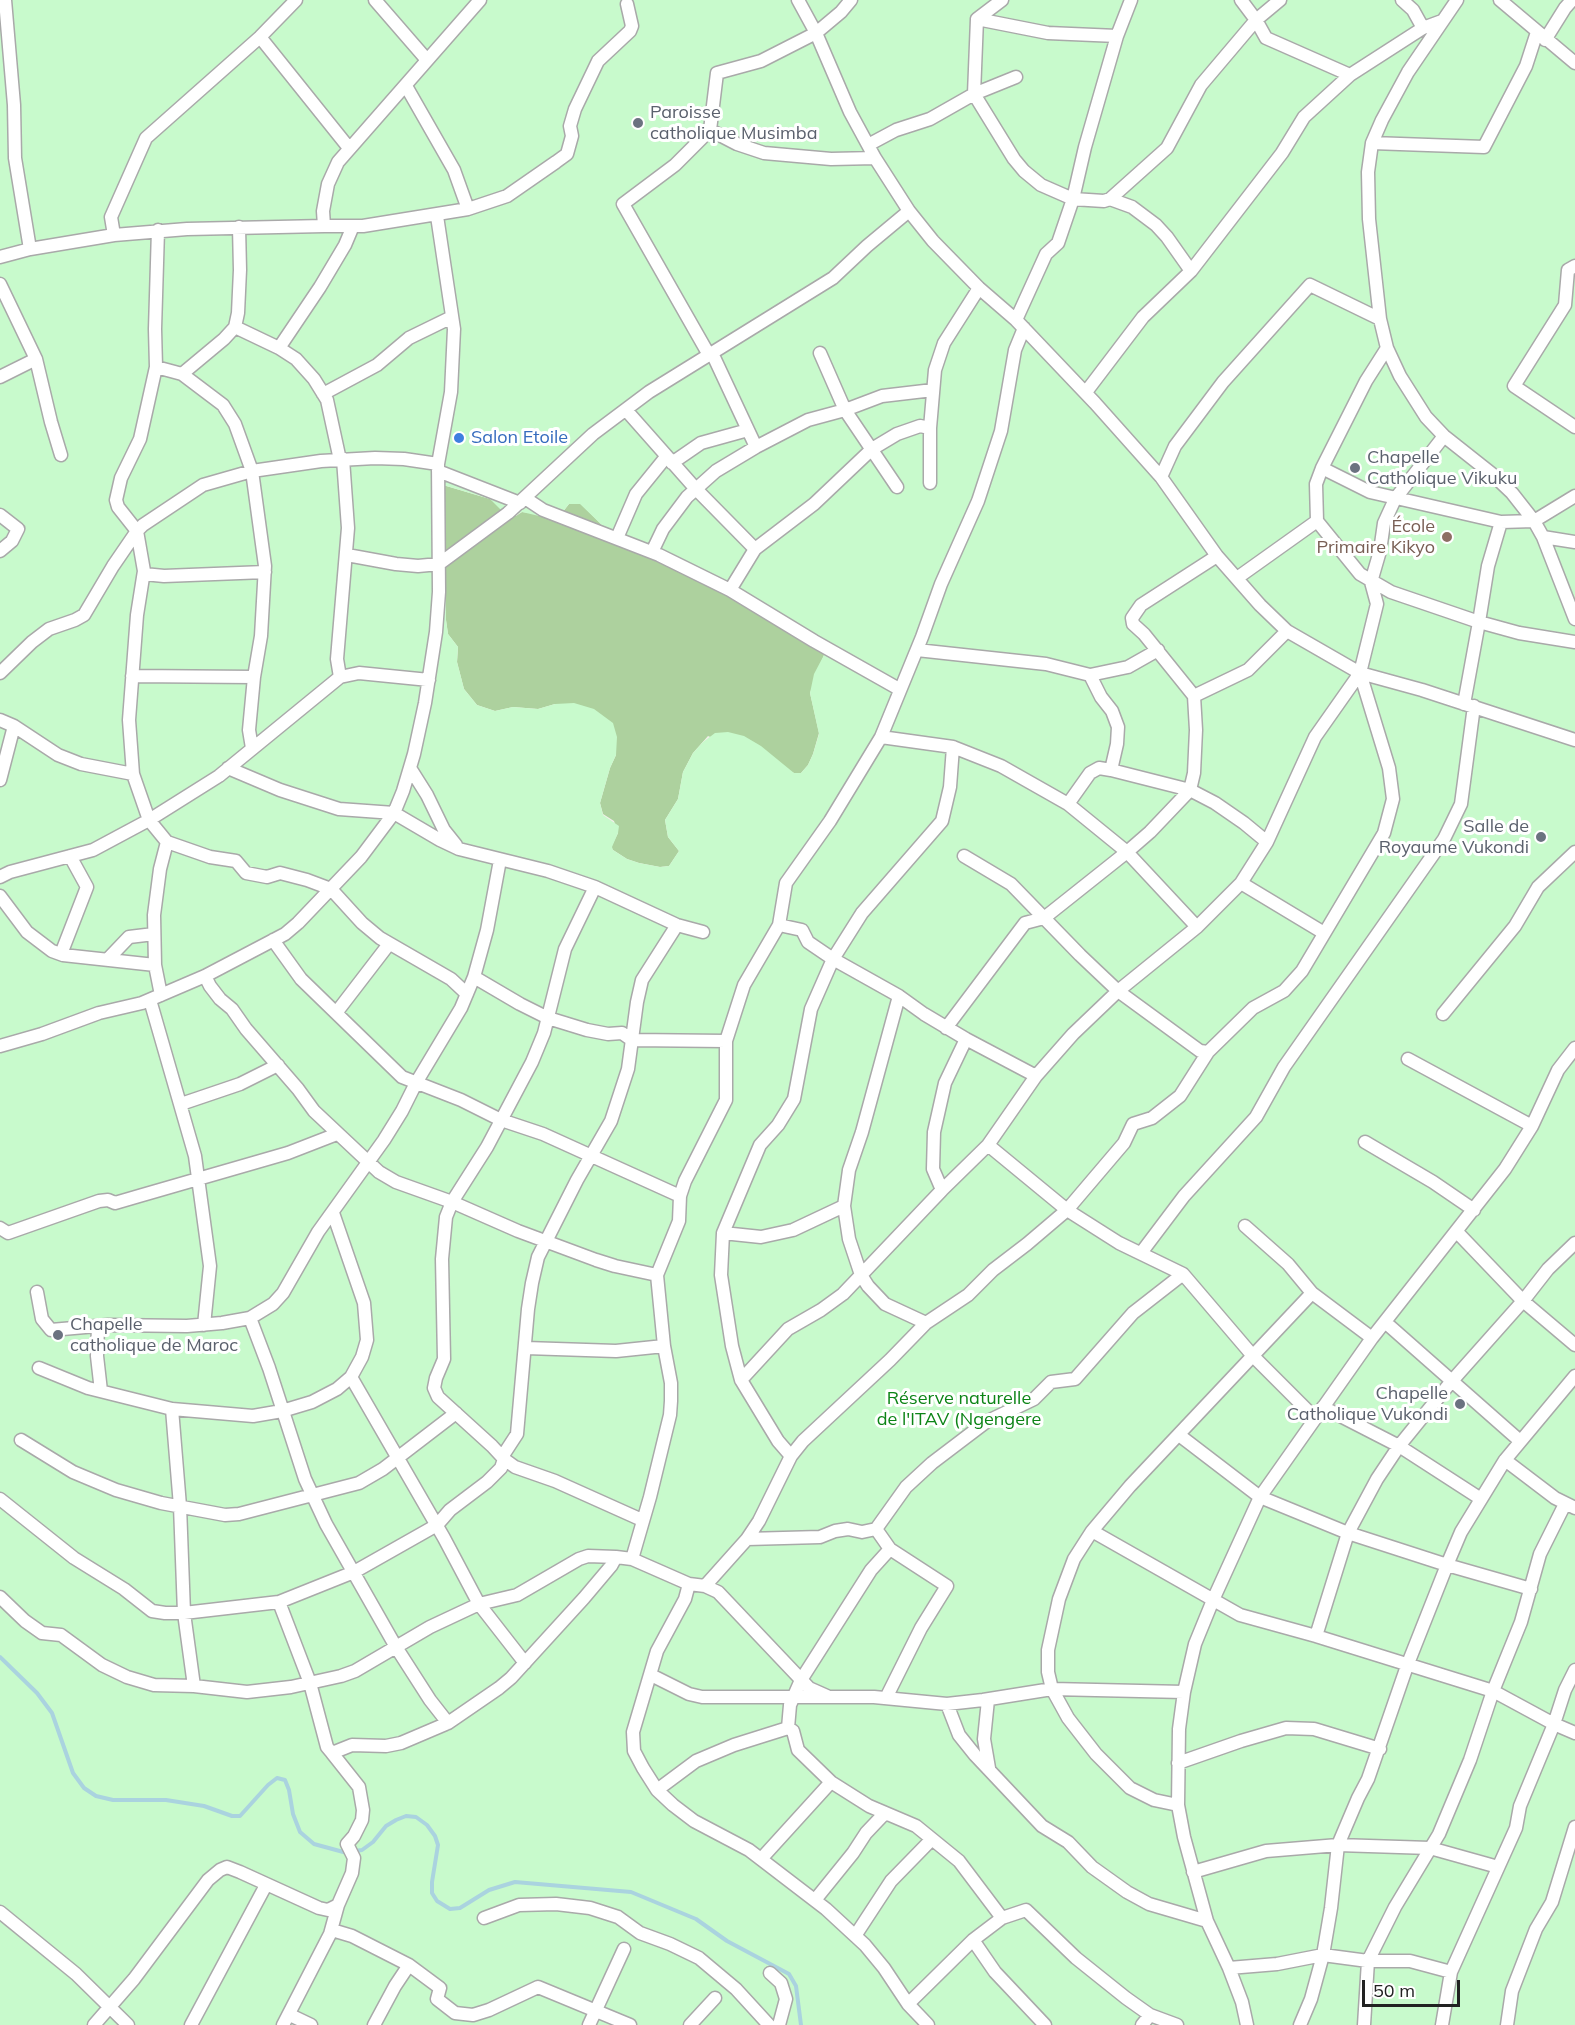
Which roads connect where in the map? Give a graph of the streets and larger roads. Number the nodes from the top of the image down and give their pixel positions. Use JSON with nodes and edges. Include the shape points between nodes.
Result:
{"nodes":[{"id":1,"x":5,"y":0,"type":"edge"},
{"id":2,"x":296,"y":0,"type":"edge"},
{"id":3,"x":375,"y":0,"type":"edge"},
{"id":4,"x":480,"y":0,"type":"edge"},
{"id":5,"x":798,"y":0,"type":"edge"},
{"id":6,"x":851,"y":0,"type":"edge"},
{"id":7,"x":1002,"y":0,"type":"edge"},
{"id":8,"x":1131,"y":0,"type":"edge"},
{"id":9,"x":1241,"y":0,"type":"edge"},
{"id":10,"x":1280,"y":0,"type":"edge"},
{"id":11,"x":1402,"y":0,"type":"edge"},
{"id":12,"x":1457,"y":0,"type":"edge"},
{"id":13,"x":1500,"y":0,"type":"edge"},
{"id":14,"x":1572,"y":0,"type":"edge"},
{"id":15,"x":630,"y":1,"type":"edge"},
{"id":16,"x":977,"y":19,"type":"junction"},
{"id":17,"x":1256,"y":20,"type":"junction"},
{"id":18,"x":1442,"y":21,"type":"junction"},
{"id":19,"x":1423,"y":28,"type":"junction"},
{"id":20,"x":816,"y":33,"type":"junction"},
{"id":21,"x":1117,"y":36,"type":"junction"},
{"id":22,"x":1541,"y":36,"type":"junction"},
{"id":23,"x":260,"y":38,"type":"junction"},
{"id":24,"x":427,"y":60,"type":"junction"},
{"id":25,"x":1575,"y":63,"type":"edge"},
{"id":26,"x":1350,"y":75,"type":"junction"},
{"id":27,"x":1016,"y":77,"type":"dead end"},
{"id":28,"x":406,"y":86,"type":"junction"},
{"id":29,"x":974,"y":94,"type":"junction"},
{"id":30,"x":710,"y":130,"type":"junction"},
{"id":31,"x":1372,"y":143,"type":"junction"},
{"id":32,"x":868,"y":145,"type":"junction"},
{"id":33,"x":349,"y":148,"type":"junction"},
{"id":34,"x":875,"y":158,"type":"junction"},
{"id":35,"x":1072,"y":199,"type":"junction"},
{"id":36,"x":1110,"y":199,"type":"junction"},
{"id":37,"x":468,"y":209,"type":"junction"},
{"id":38,"x":909,"y":212,"type":"junction"},
{"id":39,"x":437,"y":216,"type":"junction"},
{"id":40,"x":324,"y":226,"type":"junction"},
{"id":41,"x":353,"y":226,"type":"junction"},
{"id":42,"x":239,"y":227,"type":"junction"},
{"id":43,"x":158,"y":230,"type":"junction"},
{"id":44,"x":114,"y":234,"type":"junction"},
{"id":45,"x":30,"y":249,"type":"junction"},
{"id":46,"x":0,"y":257,"type":"edge"},
{"id":47,"x":1575,"y":266,"type":"edge"},
{"id":48,"x":1191,"y":271,"type":"junction"},
{"id":49,"x":0,"y":284,"type":"edge"},
{"id":50,"x":979,"y":288,"type":"junction"},
{"id":51,"x":452,"y":317,"type":"junction"},
{"id":52,"x":1380,"y":319,"type":"junction"},
{"id":53,"x":1020,"y":324,"type":"junction"},
{"id":54,"x":235,"y":327,"type":"junction"},
{"id":55,"x":279,"y":348,"type":"junction"},
{"id":56,"x":1387,"y":348,"type":"junction"},
{"id":57,"x":820,"y":352,"type":"dead end"},
{"id":58,"x":710,"y":354,"type":"junction"},
{"id":59,"x":36,"y":358,"type":"junction"},
{"id":60,"x":156,"y":367,"type":"junction"},
{"id":61,"x":182,"y":374,"type":"junction"},
{"id":62,"x":0,"y":376,"type":"edge"},
{"id":63,"x":933,"y":390,"type":"junction"},
{"id":64,"x":1086,"y":392,"type":"junction"},
{"id":65,"x":323,"y":394,"type":"junction"},
{"id":66,"x":626,"y":410,"type":"junction"},
{"id":67,"x":845,"y":410,"type":"junction"},
{"id":68,"x":1575,"y":427,"type":"edge"},
{"id":69,"x":930,"y":428,"type":"junction"},
{"id":70,"x":748,"y":430,"type":"junction"},
{"id":71,"x":1444,"y":436,"type":"junction"},
{"id":72,"x":756,"y":447,"type":"junction"},
{"id":73,"x":873,"y":449,"type":"junction"},
{"id":74,"x":61,"y":455,"type":"dead end"},
{"id":75,"x":341,"y":459,"type":"junction"},
{"id":76,"x":669,"y":460,"type":"junction"},
{"id":77,"x":438,"y":467,"type":"junction"},
{"id":78,"x":1322,"y":468,"type":"junction"},
{"id":79,"x":252,"y":471,"type":"junction"},
{"id":80,"x":1161,"y":477,"type":"junction"},
{"id":81,"x":930,"y":483,"type":"dead end"},
{"id":82,"x":897,"y":487,"type":"dead end"},
{"id":83,"x":695,"y":488,"type":"junction"},
{"id":84,"x":1575,"y":496,"type":"edge"},
{"id":85,"x":1395,"y":499,"type":"junction"},
{"id":86,"x":522,"y":500,"type":"junction"},
{"id":87,"x":0,"y":515,"type":"edge"},
{"id":88,"x":1317,"y":521,"type":"junction"},
{"id":89,"x":1534,"y":521,"type":"junction"},
{"id":90,"x":1501,"y":522,"type":"junction"},
{"id":91,"x":137,"y":531,"type":"junction"},
{"id":92,"x":1543,"y":537,"type":"junction"},
{"id":93,"x":617,"y":538,"type":"junction"},
{"id":94,"x":1575,"y":542,"type":"edge"},
{"id":95,"x":755,"y":549,"type":"junction"},
{"id":96,"x":0,"y":551,"type":"edge"},
{"id":97,"x":652,"y":552,"type":"junction"},
{"id":98,"x":347,"y":555,"type":"junction"},
{"id":99,"x":1217,"y":556,"type":"junction"},
{"id":100,"x":439,"y":564,"type":"junction"},
{"id":101,"x":265,"y":572,"type":"junction"},
{"id":102,"x":144,"y":574,"type":"junction"},
{"id":103,"x":1238,"y":578,"type":"junction"},
{"id":104,"x":1371,"y":582,"type":"junction"},
{"id":105,"x":730,"y":590,"type":"junction"},
{"id":106,"x":1575,"y":619,"type":"edge"},
{"id":107,"x":1479,"y":622,"type":"junction"},
{"id":108,"x":1287,"y":631,"type":"junction"},
{"id":109,"x":1575,"y":642,"type":"edge"},
{"id":110,"x":916,"y":650,"type":"junction"},
{"id":111,"x":1158,"y":650,"type":"junction"},
{"id":112,"x":1,"y":667,"type":"edge"},
{"id":113,"x":1360,"y":673,"type":"junction"},
{"id":114,"x":1090,"y":675,"type":"junction"},
{"id":115,"x":132,"y":676,"type":"junction"},
{"id":116,"x":254,"y":677,"type":"junction"},
{"id":117,"x":340,"y":677,"type":"junction"},
{"id":118,"x":429,"y":680,"type":"junction"},
{"id":119,"x":899,"y":689,"type":"junction"},
{"id":120,"x":1194,"y":696,"type":"junction"},
{"id":121,"x":1469,"y":705,"type":"junction"},
{"id":122,"x":0,"y":720,"type":"edge"},
{"id":123,"x":14,"y":726,"type":"junction"},
{"id":124,"x":880,"y":737,"type":"junction"},
{"id":125,"x":1574,"y":739,"type":"edge"},
{"id":126,"x":953,"y":747,"type":"junction"},
{"id":127,"x":252,"y":748,"type":"junction"},
{"id":128,"x":228,"y":768,"type":"junction"},
{"id":129,"x":410,"y":768,"type":"junction"},
{"id":130,"x":1110,"y":770,"type":"junction"},
{"id":131,"x":133,"y":774,"type":"junction"},
{"id":132,"x":0,"y":780,"type":"edge"},
{"id":133,"x":1190,"y":790,"type":"junction"},
{"id":134,"x":1068,"y":804,"type":"junction"},
{"id":135,"x":394,"y":813,"type":"junction"},
{"id":136,"x":149,"y":820,"type":"junction"},
{"id":137,"x":167,"y":842,"type":"junction"},
{"id":138,"x":1267,"y":842,"type":"junction"},
{"id":139,"x":459,"y":849,"type":"junction"},
{"id":140,"x":1127,"y":852,"type":"junction"},
{"id":141,"x":1575,"y":852,"type":"edge"},
{"id":142,"x":70,"y":856,"type":"junction"},
{"id":143,"x":964,"y":856,"type":"dead end"},
{"id":144,"x":500,"y":860,"type":"junction"},
{"id":145,"x":0,"y":877,"type":"edge"},
{"id":146,"x":1240,"y":883,"type":"junction"},
{"id":147,"x":595,"y":887,"type":"junction"},
{"id":148,"x":331,"y":889,"type":"junction"},
{"id":149,"x":0,"y":896,"type":"edge"},
{"id":150,"x":1044,"y":918,"type":"junction"},
{"id":151,"x":677,"y":925,"type":"junction"},
{"id":152,"x":779,"y":925,"type":"junction"},
{"id":153,"x":1197,"y":927,"type":"junction"},
{"id":154,"x":703,"y":932,"type":"dead end"},
{"id":155,"x":1324,"y":933,"type":"junction"},
{"id":156,"x":154,"y":934,"type":"junction"},
{"id":157,"x":273,"y":940,"type":"junction"},
{"id":158,"x":389,"y":944,"type":"junction"},
{"id":159,"x":61,"y":954,"type":"junction"},
{"id":160,"x":108,"y":959,"type":"junction"},
{"id":161,"x":833,"y":959,"type":"junction"},
{"id":162,"x":155,"y":965,"type":"junction"},
{"id":163,"x":205,"y":976,"type":"junction"},
{"id":164,"x":474,"y":977,"type":"junction"},
{"id":165,"x":1119,"y":991,"type":"junction"},
{"id":166,"x":467,"y":994,"type":"junction"},
{"id":167,"x":899,"y":996,"type":"junction"},
{"id":168,"x":156,"y":998,"type":"junction"},
{"id":169,"x":336,"y":1013,"type":"junction"},
{"id":170,"x":1443,"y":1014,"type":"dead end"},
{"id":171,"x":548,"y":1018,"type":"junction"},
{"id":172,"x":946,"y":1028,"type":"junction"},
{"id":173,"x":966,"y":1039,"type":"junction"},
{"id":174,"x":632,"y":1040,"type":"junction"},
{"id":175,"x":726,"y":1041,"type":"junction"},
{"id":176,"x":0,"y":1046,"type":"edge"},
{"id":177,"x":1575,"y":1048,"type":"edge"},
{"id":178,"x":1208,"y":1052,"type":"junction"},
{"id":179,"x":1408,"y":1059,"type":"dead end"},
{"id":180,"x":278,"y":1065,"type":"junction"},
{"id":181,"x":1036,"y":1076,"type":"junction"},
{"id":182,"x":416,"y":1083,"type":"junction"},
{"id":183,"x":181,"y":1104,"type":"junction"},
{"id":184,"x":501,"y":1120,"type":"junction"},
{"id":185,"x":1532,"y":1126,"type":"junction"},
{"id":186,"x":337,"y":1134,"type":"junction"},
{"id":187,"x":1365,"y":1142,"type":"dead end"},
{"id":188,"x":988,"y":1145,"type":"junction"},
{"id":189,"x":590,"y":1157,"type":"junction"},
{"id":190,"x":369,"y":1163,"type":"junction"},
{"id":191,"x":199,"y":1179,"type":"junction"},
{"id":192,"x":942,"y":1190,"type":"junction"},
{"id":193,"x":680,"y":1196,"type":"junction"},
{"id":194,"x":452,"y":1202,"type":"junction"},
{"id":195,"x":844,"y":1206,"type":"junction"},
{"id":196,"x":1067,"y":1210,"type":"junction"},
{"id":197,"x":1474,"y":1210,"type":"junction"},
{"id":198,"x":333,"y":1213,"type":"junction"},
{"id":199,"x":1245,"y":1226,"type":"dead end"},
{"id":200,"x":0,"y":1228,"type":"edge"},
{"id":201,"x":1457,"y":1232,"type":"junction"},
{"id":202,"x":723,"y":1233,"type":"junction"},
{"id":203,"x":546,"y":1240,"type":"junction"},
{"id":204,"x":1575,"y":1243,"type":"edge"},
{"id":205,"x":1141,"y":1253,"type":"junction"},
{"id":206,"x":1183,"y":1274,"type":"junction"},
{"id":207,"x":657,"y":1275,"type":"junction"},
{"id":208,"x":861,"y":1275,"type":"junction"},
{"id":209,"x":37,"y":1292,"type":"dead end"},
{"id":210,"x":1312,"y":1293,"type":"junction"},
{"id":211,"x":1523,"y":1301,"type":"junction"},
{"id":212,"x":250,"y":1318,"type":"junction"},
{"id":213,"x":1385,"y":1322,"type":"junction"},
{"id":214,"x":926,"y":1323,"type":"junction"},
{"id":215,"x":204,"y":1325,"type":"junction"},
{"id":216,"x":98,"y":1326,"type":"junction"},
{"id":217,"x":1372,"y":1338,"type":"junction"},
{"id":218,"x":1575,"y":1345,"type":"edge"},
{"id":219,"x":664,"y":1346,"type":"junction"},
{"id":220,"x":526,"y":1348,"type":"junction"},
{"id":221,"x":1253,"y":1356,"type":"junction"},
{"id":222,"x":39,"y":1368,"type":"dead end"},
{"id":223,"x":1575,"y":1376,"type":"edge"},
{"id":224,"x":351,"y":1377,"type":"junction"},
{"id":225,"x":741,"y":1380,"type":"junction"},
{"id":226,"x":1451,"y":1382,"type":"junction"},
{"id":227,"x":100,"y":1391,"type":"junction"},
{"id":228,"x":1323,"y":1407,"type":"junction"},
{"id":229,"x":172,"y":1409,"type":"junction"},
{"id":230,"x":282,"y":1411,"type":"junction"},
{"id":231,"x":456,"y":1413,"type":"junction"},
{"id":232,"x":1315,"y":1418,"type":"junction"},
{"id":233,"x":1179,"y":1435,"type":"junction"},
{"id":234,"x":21,"y":1440,"type":"dead end"},
{"id":235,"x":1520,"y":1442,"type":"junction"},
{"id":236,"x":1398,"y":1446,"type":"junction"},
{"id":237,"x":791,"y":1456,"type":"junction"},
{"id":238,"x":397,"y":1457,"type":"junction"},
{"id":239,"x":503,"y":1458,"type":"junction"},
{"id":240,"x":1506,"y":1460,"type":"junction"},
{"id":241,"x":313,"y":1495,"type":"junction"},
{"id":242,"x":1260,"y":1497,"type":"junction"},
{"id":243,"x":1481,"y":1499,"type":"junction"},
{"id":244,"x":0,"y":1500,"type":"edge"},
{"id":245,"x":180,"y":1506,"type":"junction"},
{"id":246,"x":1570,"y":1506,"type":"edge"},
{"id":247,"x":642,"y":1520,"type":"junction"},
{"id":248,"x":437,"y":1525,"type":"junction"},
{"id":249,"x":876,"y":1529,"type":"junction"},
{"id":250,"x":1092,"y":1531,"type":"junction"},
{"id":251,"x":1348,"y":1533,"type":"junction"},
{"id":252,"x":747,"y":1539,"type":"junction"},
{"id":253,"x":890,"y":1549,"type":"junction"},
{"id":254,"x":616,"y":1557,"type":"junction"},
{"id":255,"x":632,"y":1559,"type":"junction"},
{"id":256,"x":1447,"y":1565,"type":"junction"},
{"id":257,"x":354,"y":1572,"type":"junction"},
{"id":258,"x":689,"y":1584,"type":"junction"},
{"id":259,"x":705,"y":1586,"type":"junction"},
{"id":260,"x":1531,"y":1589,"type":"junction"},
{"id":261,"x":0,"y":1597,"type":"edge"},
{"id":262,"x":1213,"y":1599,"type":"junction"},
{"id":263,"x":279,"y":1602,"type":"junction"},
{"id":264,"x":479,"y":1604,"type":"junction"},
{"id":265,"x":184,"y":1613,"type":"junction"},
{"id":266,"x":1316,"y":1636,"type":"junction"},
{"id":267,"x":396,"y":1647,"type":"junction"},
{"id":268,"x":525,"y":1664,"type":"junction"},
{"id":269,"x":1407,"y":1666,"type":"junction"},
{"id":270,"x":1575,"y":1670,"type":"edge"},
{"id":271,"x":651,"y":1675,"type":"junction"},
{"id":272,"x":801,"y":1680,"type":"junction"},
{"id":273,"x":310,"y":1683,"type":"junction"},
{"id":274,"x":194,"y":1686,"type":"junction"},
{"id":275,"x":1052,"y":1689,"type":"junction"},
{"id":276,"x":1493,"y":1691,"type":"junction"},
{"id":277,"x":1184,"y":1692,"type":"junction"},
{"id":278,"x":794,"y":1696,"type":"junction"},
{"id":279,"x":827,"y":1696,"type":"junction"},
{"id":280,"x":886,"y":1698,"type":"junction"},
{"id":281,"x":988,"y":1700,"type":"junction"},
{"id":282,"x":947,"y":1704,"type":"junction"},
{"id":283,"x":448,"y":1723,"type":"junction"},
{"id":284,"x":1554,"y":1725,"type":"junction"},
{"id":285,"x":788,"y":1728,"type":"junction"},
{"id":286,"x":1575,"y":1733,"type":"edge"},
{"id":287,"x":1380,"y":1749,"type":"junction"},
{"id":288,"x":332,"y":1753,"type":"junction"},
{"id":289,"x":1178,"y":1762,"type":"junction"},
{"id":290,"x":989,"y":1768,"type":"junction"},
{"id":291,"x":831,"y":1782,"type":"junction"},
{"id":292,"x":657,"y":1790,"type":"junction"},
{"id":293,"x":1178,"y":1805,"type":"junction"},
{"id":294,"x":885,"y":1813,"type":"junction"},
{"id":295,"x":1575,"y":1827,"type":"edge"},
{"id":296,"x":932,"y":1839,"type":"junction"},
{"id":297,"x":1338,"y":1845,"type":"junction"},
{"id":298,"x":1430,"y":1848,"type":"junction"},
{"id":299,"x":761,"y":1859,"type":"junction"},
{"id":300,"x":1498,"y":1867,"type":"junction"},
{"id":301,"x":1193,"y":1872,"type":"junction"},
{"id":302,"x":266,"y":1885,"type":"junction"},
{"id":303,"x":814,"y":1900,"type":"junction"},
{"id":304,"x":338,"y":1905,"type":"junction"},
{"id":305,"x":0,"y":1912,"type":"edge"},
{"id":306,"x":484,"y":1918,"type":"dead end"},
{"id":307,"x":1002,"y":1918,"type":"junction"},
{"id":308,"x":1207,"y":1921,"type":"junction"},
{"id":309,"x":332,"y":1930,"type":"junction"},
{"id":310,"x":855,"y":1936,"type":"junction"},
{"id":311,"x":973,"y":1940,"type":"junction"},
{"id":312,"x":624,"y":1949,"type":"dead end"},
{"id":313,"x":1323,"y":1955,"type":"junction"},
{"id":314,"x":1368,"y":1960,"type":"junction"},
{"id":315,"x":409,"y":1965,"type":"junction"},
{"id":316,"x":1229,"y":1968,"type":"junction"},
{"id":317,"x":1451,"y":1972,"type":"junction"},
{"id":318,"x":770,"y":1973,"type":"dead end"},
{"id":319,"x":716,"y":1998,"type":"dead end"},
{"id":320,"x":908,"y":2004,"type":"junction"},
{"id":321,"x":110,"y":2007,"type":"junction"},
{"id":322,"x":596,"y":2009,"type":"junction"},
{"id":323,"x":455,"y":2019,"type":"edge"},
{"id":324,"x":286,"y":2020,"type":"edge"},
{"id":325,"x":1146,"y":2020,"type":"edge"},
{"id":326,"x":94,"y":2025,"type":"edge"},
{"id":327,"x":128,"y":2025,"type":"edge"},
{"id":328,"x":191,"y":2025,"type":"edge"},
{"id":329,"x":311,"y":2025,"type":"edge"},
{"id":330,"x":375,"y":2025,"type":"edge"},
{"id":331,"x":589,"y":2025,"type":"edge"},
{"id":332,"x":630,"y":2025,"type":"edge"},
{"id":333,"x":690,"y":2025,"type":"edge"},
{"id":334,"x":769,"y":2025,"type":"edge"},
{"id":335,"x":779,"y":2025,"type":"edge"},
{"id":336,"x":928,"y":2025,"type":"edge"},
{"id":337,"x":1045,"y":2025,"type":"edge"},
{"id":338,"x":1177,"y":2025,"type":"edge"},
{"id":339,"x":1247,"y":2025,"type":"edge"},
{"id":340,"x":1300,"y":2025,"type":"edge"},
{"id":341,"x":1364,"y":2025,"type":"edge"},
{"id":342,"x":1442,"y":2025,"type":"edge"},
{"id":343,"x":1507,"y":2025,"type":"edge"}],
"edges":[{"from":1,"to":45,"type":"street","via":[[15,158]]},
{"from":2,"to":23,"type":"street"},
{"from":3,"to":24,"type":"street"},
{"from":4,"to":24,"type":"street"},
{"from":5,"to":20,"type":"street"},
{"from":6,"to":20,"type":"street"},
{"from":7,"to":16,"type":"street"},
{"from":8,"to":21,"type":"street"},
{"from":9,"to":17,"type":"street"},
{"from":10,"to":17,"type":"street"},
{"from":11,"to":19,"type":"street"},
{"from":12,"to":18,"type":"street"},
{"from":13,"to":22,"type":"street"},
{"from":14,"to":22,"type":"street"},
{"from":15,"to":37,"type":"street","via":[[630,31],[598,61],[575,109],[567,154],[507,196]]},
{"from":16,"to":21,"type":"street","via":[[1048,33]]},
{"from":16,"to":29,"type":"street"},
{"from":17,"to":26,"type":"street","via":[[1266,38]]},
{"from":17,"to":36,"type":"street","via":[[1201,85],[1167,148]]},
{"from":18,"to":19,"type":"street"},
{"from":18,"to":31,"type":"street","via":[[1408,72]]},
{"from":19,"to":26,"type":"street"},
{"from":20,"to":30,"type":"street","via":[[761,61],[717,73]]},
{"from":20,"to":32,"type":"street"},
{"from":21,"to":35,"type":"street"},
{"from":22,"to":25,"type":"street"},
{"from":22,"to":31,"type":"street","via":[[1484,147]]},
{"from":23,"to":33,"type":"street"},
{"from":23,"to":44,"type":"street","via":[[146,138],[111,217]]},
{"from":24,"to":28,"type":"street"},
{"from":26,"to":48,"type":"street","via":[[1304,117],[1282,153]]},
{"from":27,"to":29,"type":"street"},
{"from":28,"to":33,"type":"street"},
{"from":28,"to":37,"type":"street","via":[[454,170]]},
{"from":29,"to":32,"type":"street","via":[[930,119],[896,130]]},
{"from":29,"to":35,"type":"street","via":[[1024,171],[1050,190]]},
{"from":30,"to":34,"type":"street","via":[[764,153]]},
{"from":30,"to":58,"type":"street","via":[[675,165],[623,204]]},
{"from":31,"to":52,"type":"street","via":[[1369,219]]},
{"from":32,"to":34,"type":"street"},
{"from":33,"to":40,"type":"street","via":[[328,184]]},
{"from":34,"to":38,"type":"street"},
{"from":35,"to":36,"type":"street"},
{"from":35,"to":53,"type":"street","via":[[1059,243],[1046,254]]},
{"from":36,"to":48,"type":"street","via":[[1132,207],[1156,225]]},
{"from":37,"to":39,"type":"street"},
{"from":38,"to":50,"type":"street"},
{"from":38,"to":58,"type":"street","via":[[833,278]]},
{"from":39,"to":41,"type":"street"},
{"from":39,"to":51,"type":"street"},
{"from":40,"to":41,"type":"street"},
{"from":40,"to":42,"type":"street"},
{"from":41,"to":55,"type":"street","via":[[320,287]]},
{"from":42,"to":43,"type":"street"},
{"from":42,"to":54,"type":"street"},
{"from":43,"to":44,"type":"street"},
{"from":43,"to":60,"type":"street"},
{"from":44,"to":45,"type":"street"},
{"from":45,"to":46,"type":"street"},
{"from":47,"to":68,"type":"street","via":[[1568,270],[1565,305],[1514,386]]},
{"from":48,"to":64,"type":"street","via":[[1143,317]]},
{"from":49,"to":59,"type":"street"},
{"from":50,"to":53,"type":"street"},
{"from":50,"to":63,"type":"street","via":[[944,344],[934,370]]},
{"from":51,"to":65,"type":"street","via":[[409,338],[377,365]]},
{"from":51,"to":77,"type":"street","via":[[454,360]]},
{"from":52,"to":56,"type":"street"},
{"from":52,"to":80,"type":"street","via":[[1310,285],[1223,382],[1175,446]]},
{"from":53,"to":64,"type":"street"},
{"from":53,"to":110,"type":"street","via":[[1000,431],[978,501]]},
{"from":54,"to":55,"type":"street"},
{"from":54,"to":61,"type":"street"},
{"from":55,"to":65,"type":"street","via":[[296,359]]},
{"from":56,"to":71,"type":"street","via":[[1426,417]]},
{"from":56,"to":78,"type":"street"},
{"from":57,"to":67,"type":"street"},
{"from":58,"to":66,"type":"street"},
{"from":58,"to":70,"type":"street"},
{"from":59,"to":62,"type":"street"},
{"from":59,"to":74,"type":"street"},
{"from":60,"to":61,"type":"street"},
{"from":60,"to":91,"type":"street","via":[[140,439],[121,478],[116,500]]},
{"from":61,"to":79,"type":"street","via":[[223,405],[235,424]]},
{"from":63,"to":67,"type":"street","via":[[882,396]]},
{"from":63,"to":69,"type":"street"},
{"from":64,"to":80,"type":"street"},
{"from":65,"to":75,"type":"street"},
{"from":66,"to":76,"type":"street"},
{"from":66,"to":86,"type":"street","via":[[593,434]]},
{"from":67,"to":72,"type":"street","via":[[808,420]]},
{"from":67,"to":73,"type":"street"},
{"from":69,"to":73,"type":"street","via":[[920,426],[897,434]]},
{"from":69,"to":81,"type":"street"},
{"from":70,"to":72,"type":"street"},
{"from":70,"to":76,"type":"street","via":[[701,443]]},
{"from":71,"to":85,"type":"street"},
{"from":71,"to":89,"type":"street","via":[[1492,474]]},
{"from":72,"to":83,"type":"street"},
{"from":73,"to":82,"type":"street"},
{"from":73,"to":95,"type":"street","via":[[814,504]]},
{"from":75,"to":77,"type":"street","via":[[404,459]]},
{"from":75,"to":79,"type":"street"},
{"from":75,"to":98,"type":"street"},
{"from":76,"to":83,"type":"street"},
{"from":76,"to":93,"type":"street","via":[[636,494]]},
{"from":77,"to":86,"type":"street"},
{"from":77,"to":100,"type":"street"},
{"from":78,"to":85,"type":"street","via":[[1370,492]]},
{"from":78,"to":88,"type":"street","via":[[1316,484]]},
{"from":79,"to":91,"type":"street","via":[[203,485]]},
{"from":79,"to":101,"type":"street"},
{"from":80,"to":99,"type":"street"},
{"from":83,"to":95,"type":"street"},
{"from":83,"to":97,"type":"street","via":[[668,522]]},
{"from":84,"to":89,"type":"street"},
{"from":85,"to":90,"type":"street"},
{"from":85,"to":104,"type":"street","via":[[1384,523]]},
{"from":86,"to":93,"type":"street"},
{"from":86,"to":100,"type":"street"},
{"from":87,"to":96,"type":"street","via":[[18,529]]},
{"from":88,"to":103,"type":"street"},
{"from":88,"to":104,"type":"street"},
{"from":89,"to":90,"type":"street"},
{"from":89,"to":92,"type":"street"},
{"from":90,"to":107,"type":"street","via":[[1488,566]]},
{"from":91,"to":102,"type":"street"},
{"from":91,"to":112,"type":"street","via":[[84,615],[50,629]]},
{"from":92,"to":94,"type":"street"},
{"from":92,"to":106,"type":"street"},
{"from":93,"to":97,"type":"street"},
{"from":95,"to":105,"type":"street"},
{"from":97,"to":105,"type":"street"},
{"from":98,"to":100,"type":"street","via":[[396,564]]},
{"from":98,"to":117,"type":"street","via":[[338,659]]},
{"from":99,"to":103,"type":"street"},
{"from":99,"to":111,"type":"street","via":[[1134,613],[1133,624]]},
{"from":100,"to":118,"type":"street"},
{"from":101,"to":102,"type":"street"},
{"from":101,"to":116,"type":"street"},
{"from":102,"to":115,"type":"street"},
{"from":103,"to":108,"type":"street"},
{"from":104,"to":107,"type":"street"},
{"from":104,"to":113,"type":"street","via":[[1377,604]]},
{"from":105,"to":119,"type":"street"},
{"from":107,"to":109,"type":"street"},
{"from":107,"to":121,"type":"street"},
{"from":108,"to":113,"type":"street"},
{"from":108,"to":120,"type":"street","via":[[1248,670]]},
{"from":110,"to":114,"type":"street","via":[[1046,664]]},
{"from":110,"to":119,"type":"street"},
{"from":111,"to":114,"type":"street","via":[[1128,667]]},
{"from":111,"to":120,"type":"street"},
{"from":113,"to":121,"type":"street"},
{"from":113,"to":138,"type":"street","via":[[1315,737]]},
{"from":113,"to":155,"type":"street","via":[[1389,768],[1393,799],[1384,833]]},
{"from":114,"to":130,"type":"street","via":[[1119,728]]},
{"from":115,"to":116,"type":"street"},
{"from":115,"to":131,"type":"street","via":[[129,720]]},
{"from":116,"to":127,"type":"street","via":[[249,730]]},
{"from":117,"to":118,"type":"street","via":[[358,673]]},
{"from":117,"to":127,"type":"street"},
{"from":118,"to":129,"type":"street"},
{"from":119,"to":124,"type":"street"},
{"from":120,"to":133,"type":"street","via":[[1195,762]]},
{"from":121,"to":125,"type":"street"},
{"from":121,"to":205,"type":"street","via":[[1461,804],[1444,839],[1284,1067],[1256,1117],[1184,1196]]},
{"from":122,"to":123,"type":"street"},
{"from":123,"to":131,"type":"street","via":[[66,758]]},
{"from":123,"to":132,"type":"street"},
{"from":124,"to":126,"type":"street"},
{"from":124,"to":152,"type":"street","via":[[830,821],[786,883]]},
{"from":126,"to":134,"type":"street","via":[[1001,766]]},
{"from":126,"to":161,"type":"street","via":[[942,821],[862,913]]},
{"from":127,"to":128,"type":"street"},
{"from":128,"to":135,"type":"street","via":[[339,809]]},
{"from":128,"to":136,"type":"street"},
{"from":129,"to":135,"type":"street"},
{"from":129,"to":139,"type":"street"},
{"from":130,"to":133,"type":"street"},
{"from":130,"to":134,"type":"street","via":[[1099,768],[1090,773]]},
{"from":131,"to":136,"type":"street"},
{"from":133,"to":138,"type":"street","via":[[1215,803]]},
{"from":133,"to":140,"type":"street"},
{"from":134,"to":140,"type":"street"},
{"from":135,"to":139,"type":"street"},
{"from":135,"to":148,"type":"street"},
{"from":136,"to":137,"type":"street"},
{"from":136,"to":142,"type":"street","via":[[93,850]]},
{"from":137,"to":148,"type":"street","via":[[210,857],[237,861],[246,873],[267,877],[280,873]]},
{"from":137,"to":156,"type":"street","via":[[160,869]]},
{"from":138,"to":146,"type":"street"},
{"from":139,"to":144,"type":"street"},
{"from":140,"to":150,"type":"street"},
{"from":140,"to":153,"type":"street"},
{"from":141,"to":170,"type":"street","via":[[1538,887],[1515,926]]},
{"from":142,"to":145,"type":"street"},
{"from":142,"to":159,"type":"street","via":[[87,887]]},
{"from":143,"to":150,"type":"street","via":[[1011,884]]},
{"from":144,"to":147,"type":"street"},
{"from":144,"to":164,"type":"street"},
{"from":146,"to":153,"type":"street"},
{"from":146,"to":155,"type":"street"},
{"from":147,"to":151,"type":"street"},
{"from":147,"to":171,"type":"street","via":[[565,948]]},
{"from":148,"to":157,"type":"street","via":[[298,923]]},
{"from":148,"to":158,"type":"street","via":[[362,923]]},
{"from":149,"to":159,"type":"street","via":[[27,932],[43,946]]},
{"from":150,"to":165,"type":"street"},
{"from":150,"to":172,"type":"street","via":[[1025,923]]},
{"from":151,"to":154,"type":"street"},
{"from":151,"to":174,"type":"street","via":[[642,980]]},
{"from":152,"to":161,"type":"street","via":[[802,930],[808,942]]},
{"from":152,"to":175,"type":"street","via":[[744,985]]},
{"from":153,"to":165,"type":"street"},
{"from":155,"to":178,"type":"street","via":[[1302,971],[1284,990],[1253,1008]]},
{"from":156,"to":160,"type":"street","via":[[129,938]]},
{"from":156,"to":162,"type":"street"},
{"from":157,"to":163,"type":"street"},
{"from":157,"to":169,"type":"street","via":[[302,979]]},
{"from":158,"to":166,"type":"street","via":[[451,979]]},
{"from":158,"to":169,"type":"street"},
{"from":159,"to":160,"type":"street"},
{"from":160,"to":162,"type":"street"},
{"from":161,"to":167,"type":"street"},
{"from":161,"to":202,"type":"street","via":[[811,1009],[794,1099],[760,1145]]},
{"from":162,"to":168,"type":"street"},
{"from":163,"to":168,"type":"street"},
{"from":163,"to":180,"type":"street"},
{"from":164,"to":166,"type":"street"},
{"from":164,"to":171,"type":"street"},
{"from":165,"to":178,"type":"street","via":[[1200,1051]]},
{"from":165,"to":181,"type":"street"},
{"from":166,"to":182,"type":"street"},
{"from":167,"to":172,"type":"street"},
{"from":167,"to":195,"type":"street","via":[[849,1170]]},
{"from":168,"to":176,"type":"street"},
{"from":168,"to":183,"type":"street"},
{"from":169,"to":182,"type":"street","via":[[394,1070]]},
{"from":171,"to":174,"type":"street","via":[[587,1030],[622,1033]]},
{"from":171,"to":184,"type":"street","via":[[532,1062]]},
{"from":172,"to":173,"type":"street"},
{"from":173,"to":181,"type":"street"},
{"from":173,"to":192,"type":"street","via":[[945,1083],[934,1132],[933,1169]]},
{"from":174,"to":175,"type":"street"},
{"from":174,"to":189,"type":"street","via":[[620,1095]]},
{"from":175,"to":193,"type":"street","via":[[726,1100]]},
{"from":177,"to":185,"type":"street","via":[[1558,1070]]},
{"from":178,"to":196,"type":"street","via":[[1180,1096],[1152,1118],[1134,1124],[1124,1143]]},
{"from":179,"to":185,"type":"street"},
{"from":180,"to":183,"type":"street","via":[[240,1084]]},
{"from":180,"to":186,"type":"street"},
{"from":181,"to":188,"type":"street"},
{"from":182,"to":184,"type":"street"},
{"from":182,"to":190,"type":"street"},
{"from":183,"to":191,"type":"street"},
{"from":184,"to":189,"type":"street","via":[[543,1134]]},
{"from":184,"to":194,"type":"street"},
{"from":185,"to":197,"type":"street"},
{"from":186,"to":190,"type":"street"},
{"from":186,"to":191,"type":"street"},
{"from":187,"to":197,"type":"street"},
{"from":188,"to":192,"type":"street"},
{"from":188,"to":196,"type":"street"},
{"from":189,"to":193,"type":"street"},
{"from":189,"to":203,"type":"street"},
{"from":190,"to":194,"type":"street","via":[[396,1182]]},
{"from":190,"to":198,"type":"street"},
{"from":191,"to":200,"type":"street","via":[[114,1203],[99,1201],[8,1233]]},
{"from":191,"to":215,"type":"street","via":[[210,1266]]},
{"from":192,"to":208,"type":"street"},
{"from":193,"to":207,"type":"street","via":[[679,1221]]},
{"from":194,"to":203,"type":"street"},
{"from":194,"to":231,"type":"street","via":[[443,1239],[444,1359],[434,1388]]},
{"from":195,"to":202,"type":"street","via":[[793,1230],[761,1237]]},
{"from":195,"to":208,"type":"street","via":[[849,1239]]},
{"from":196,"to":205,"type":"street"},
{"from":196,"to":214,"type":"street","via":[[968,1295]]},
{"from":197,"to":201,"type":"street"},
{"from":198,"to":212,"type":"street","via":[[283,1293],[266,1310]]},
{"from":198,"to":224,"type":"street","via":[[364,1303],[367,1326],[362,1357]]},
{"from":199,"to":210,"type":"street","via":[[1288,1264]]},
{"from":201,"to":211,"type":"street"},
{"from":201,"to":213,"type":"street"},
{"from":202,"to":225,"type":"street","via":[[721,1275]]},
{"from":203,"to":207,"type":"street","via":[[615,1266]]},
{"from":203,"to":220,"type":"street","via":[[532,1283]]},
{"from":204,"to":211,"type":"street"},
{"from":205,"to":206,"type":"street"},
{"from":206,"to":221,"type":"street"},
{"from":206,"to":249,"type":"street","via":[[1133,1312],[1075,1379],[1051,1382],[1034,1400],[986,1422],[932,1463],[906,1487]]},
{"from":207,"to":219,"type":"street"},
{"from":208,"to":214,"type":"street","via":[[885,1304]]},
{"from":208,"to":225,"type":"street","via":[[843,1294],[788,1329]]},
{"from":209,"to":216,"type":"street","via":[[42,1319],[51,1330]]},
{"from":210,"to":217,"type":"street"},
{"from":210,"to":221,"type":"street"},
{"from":211,"to":218,"type":"street"},
{"from":211,"to":226,"type":"street"},
{"from":212,"to":215,"type":"street"},
{"from":212,"to":230,"type":"street"},
{"from":213,"to":217,"type":"street"},
{"from":213,"to":226,"type":"street"},
{"from":214,"to":237,"type":"street"},
{"from":215,"to":216,"type":"street"},
{"from":216,"to":227,"type":"street"},
{"from":217,"to":228,"type":"street"},
{"from":219,"to":220,"type":"street","via":[[616,1351]]},
{"from":219,"to":247,"type":"street","via":[[671,1383],[670,1415]]},
{"from":220,"to":239,"type":"street","via":[[517,1434]]},
{"from":221,"to":232,"type":"street"},
{"from":221,"to":233,"type":"street"},
{"from":222,"to":227,"type":"street"},
{"from":223,"to":235,"type":"street"},
{"from":224,"to":230,"type":"street","via":[[312,1402]]},
{"from":224,"to":238,"type":"street"},
{"from":225,"to":237,"type":"street"},
{"from":226,"to":235,"type":"street"},
{"from":226,"to":236,"type":"street"},
{"from":227,"to":229,"type":"street"},
{"from":228,"to":232,"type":"street"},
{"from":228,"to":236,"type":"street"},
{"from":229,"to":230,"type":"street","via":[[253,1416]]},
{"from":229,"to":245,"type":"street"},
{"from":230,"to":241,"type":"street"},
{"from":231,"to":238,"type":"street"},
{"from":231,"to":239,"type":"street"},
{"from":232,"to":242,"type":"street"},
{"from":233,"to":242,"type":"street"},
{"from":233,"to":250,"type":"street"},
{"from":234,"to":245,"type":"street","via":[[73,1472],[116,1490]]},
{"from":235,"to":240,"type":"street"},
{"from":236,"to":243,"type":"street"},
{"from":236,"to":251,"type":"street"},
{"from":237,"to":252,"type":"street"},
{"from":238,"to":241,"type":"street","via":[[359,1483]]},
{"from":238,"to":248,"type":"street"},
{"from":239,"to":247,"type":"street","via":[[514,1467]]},
{"from":239,"to":248,"type":"street","via":[[501,1468]]},
{"from":240,"to":243,"type":"street"},
{"from":240,"to":246,"type":"street"},
{"from":241,"to":245,"type":"street","via":[[239,1514]]},
{"from":241,"to":257,"type":"street"},
{"from":242,"to":251,"type":"street"},
{"from":242,"to":262,"type":"street"},
{"from":243,"to":256,"type":"street"},
{"from":244,"to":265,"type":"street","via":[[74,1558],[152,1611]]},
{"from":245,"to":265,"type":"street"},
{"from":246,"to":260,"type":"street","via":[[1540,1554]]},
{"from":247,"to":255,"type":"street"},
{"from":248,"to":257,"type":"street"},
{"from":248,"to":264,"type":"street"},
{"from":249,"to":252,"type":"street","via":[[848,1529],[820,1537]]},
{"from":249,"to":253,"type":"street"},
{"from":250,"to":262,"type":"street"},
{"from":250,"to":275,"type":"street","via":[[1074,1559],[1059,1599],[1048,1650]]},
{"from":251,"to":256,"type":"street"},
{"from":251,"to":266,"type":"street"},
{"from":252,"to":259,"type":"street"},
{"from":253,"to":272,"type":"street","via":[[871,1570]]},
{"from":253,"to":280,"type":"street","via":[[947,1586]]},
{"from":254,"to":255,"type":"street"},
{"from":254,"to":264,"type":"street","via":[[588,1556],[517,1595]]},
{"from":254,"to":268,"type":"street"},
{"from":255,"to":258,"type":"street"},
{"from":256,"to":260,"type":"street"},
{"from":256,"to":269,"type":"street"},
{"from":257,"to":263,"type":"street"},
{"from":257,"to":267,"type":"street"},
{"from":258,"to":259,"type":"street"},
{"from":258,"to":271,"type":"street","via":[[686,1599],[657,1651]]},
{"from":259,"to":272,"type":"street","via":[[718,1592]]},
{"from":260,"to":276,"type":"street"},
{"from":261,"to":274,"type":"street","via":[[42,1633],[61,1635],[102,1665],[127,1677],[154,1685]]},
{"from":262,"to":266,"type":"street","via":[[1240,1615]]},
{"from":262,"to":277,"type":"street","via":[[1195,1644]]},
{"from":263,"to":265,"type":"street"},
{"from":263,"to":273,"type":"street"},
{"from":264,"to":267,"type":"street"},
{"from":264,"to":268,"type":"street"},
{"from":265,"to":274,"type":"street"},
{"from":266,"to":269,"type":"street"},
{"from":267,"to":273,"type":"street","via":[[355,1671]]},
{"from":267,"to":283,"type":"street"},
{"from":268,"to":283,"type":"street","via":[[499,1688]]},
{"from":269,"to":276,"type":"street"},
{"from":269,"to":287,"type":"street"},
{"from":270,"to":284,"type":"street"},
{"from":271,"to":278,"type":"street","via":[[702,1697]]},
{"from":271,"to":292,"type":"street","via":[[633,1732],[634,1751]]},
{"from":272,"to":278,"type":"street"},
{"from":272,"to":279,"type":"street"},
{"from":273,"to":274,"type":"street","via":[[247,1692]]},
{"from":273,"to":288,"type":"street","via":[[323,1737]]},
{"from":275,"to":277,"type":"street"},
{"from":275,"to":281,"type":"street"},
{"from":275,"to":293,"type":"street","via":[[1068,1718],[1096,1754],[1130,1788],[1154,1800]]},
{"from":276,"to":284,"type":"street"},
{"from":276,"to":298,"type":"street","via":[[1470,1761]]},
{"from":277,"to":289,"type":"street"},
{"from":278,"to":279,"type":"street"},
{"from":278,"to":285,"type":"street"},
{"from":279,"to":280,"type":"street"},
{"from":280,"to":282,"type":"street"},
{"from":281,"to":282,"type":"street"},
{"from":281,"to":290,"type":"street","via":[[984,1739]]},
{"from":282,"to":290,"type":"street","via":[[959,1735]]},
{"from":283,"to":288,"type":"street","via":[[401,1743],[352,1745]]},
{"from":284,"to":286,"type":"street"},
{"from":284,"to":300,"type":"street"},
{"from":285,"to":291,"type":"street","via":[[798,1750]]},
{"from":285,"to":292,"type":"street","via":[[696,1761]]},
{"from":287,"to":289,"type":"street","via":[[1314,1729],[1286,1728]]},
{"from":287,"to":297,"type":"street"},
{"from":288,"to":304,"type":"street","via":[[359,1787],[363,1810],[362,1820],[347,1844],[352,1873]]},
{"from":289,"to":293,"type":"street"},
{"from":290,"to":308,"type":"street","via":[[1042,1826],[1068,1842],[1092,1867],[1127,1892],[1149,1904]]},
{"from":291,"to":294,"type":"street"},
{"from":291,"to":299,"type":"street"},
{"from":292,"to":299,"type":"street","via":[[694,1821]]},
{"from":293,"to":301,"type":"street"},
{"from":294,"to":296,"type":"street","via":[[916,1826]]},
{"from":294,"to":303,"type":"street"},
{"from":295,"to":343,"type":"street","via":[[1552,1902],[1536,1929],[1512,1991]]},
{"from":296,"to":307,"type":"street","via":[[959,1861]]},
{"from":296,"to":310,"type":"street","via":[[891,1881]]},
{"from":297,"to":298,"type":"street"},
{"from":297,"to":301,"type":"street","via":[[1266,1851]]},
{"from":297,"to":313,"type":"street"},
{"from":298,"to":300,"type":"street"},
{"from":298,"to":314,"type":"street"},
{"from":299,"to":303,"type":"street"},
{"from":300,"to":317,"type":"street"},
{"from":301,"to":308,"type":"street"},
{"from":302,"to":304,"type":"street","via":[[319,1908],[328,1910]]},
{"from":302,"to":321,"type":"street","via":[[227,1868],[220,1870],[208,1880]]},
{"from":302,"to":328,"type":"street"},
{"from":303,"to":310,"type":"street"},
{"from":304,"to":309,"type":"street"},
{"from":305,"to":321,"type":"street"},
{"from":306,"to":334,"type":"street","via":[[519,1905],[556,1904],[590,1908],[618,1917],[640,1933],[699,1958],[736,1989]]},
{"from":307,"to":311,"type":"street"},
{"from":307,"to":325,"type":"street","via":[[1026,1910]]},
{"from":308,"to":316,"type":"street"},
{"from":309,"to":315,"type":"street"},
{"from":309,"to":324,"type":"street"},
{"from":310,"to":320,"type":"street","via":[[884,1968]]},
{"from":311,"to":320,"type":"street"},
{"from":311,"to":337,"type":"street","via":[[995,1972]]},
{"from":312,"to":322,"type":"street"},
{"from":313,"to":314,"type":"street"},
{"from":313,"to":316,"type":"street"},
{"from":313,"to":340,"type":"street"},
{"from":314,"to":317,"type":"street","via":[[1410,1961]]},
{"from":314,"to":341,"type":"street"},
{"from":315,"to":323,"type":"street","via":[[440,1988],[437,1999]]},
{"from":315,"to":330,"type":"street"},
{"from":316,"to":339,"type":"street"},
{"from":317,"to":342,"type":"street"},
{"from":318,"to":335,"type":"street","via":[[781,1983],[786,1999]]},
{"from":319,"to":333,"type":"street"},
{"from":320,"to":336,"type":"street"},
{"from":321,"to":326,"type":"street"},
{"from":321,"to":327,"type":"street"},
{"from":322,"to":323,"type":"street","via":[[538,1987],[489,2010]]},
{"from":322,"to":331,"type":"street"},
{"from":322,"to":332,"type":"street"},
{"from":324,"to":329,"type":"street"},
{"from":325,"to":338,"type":"street"}]}
